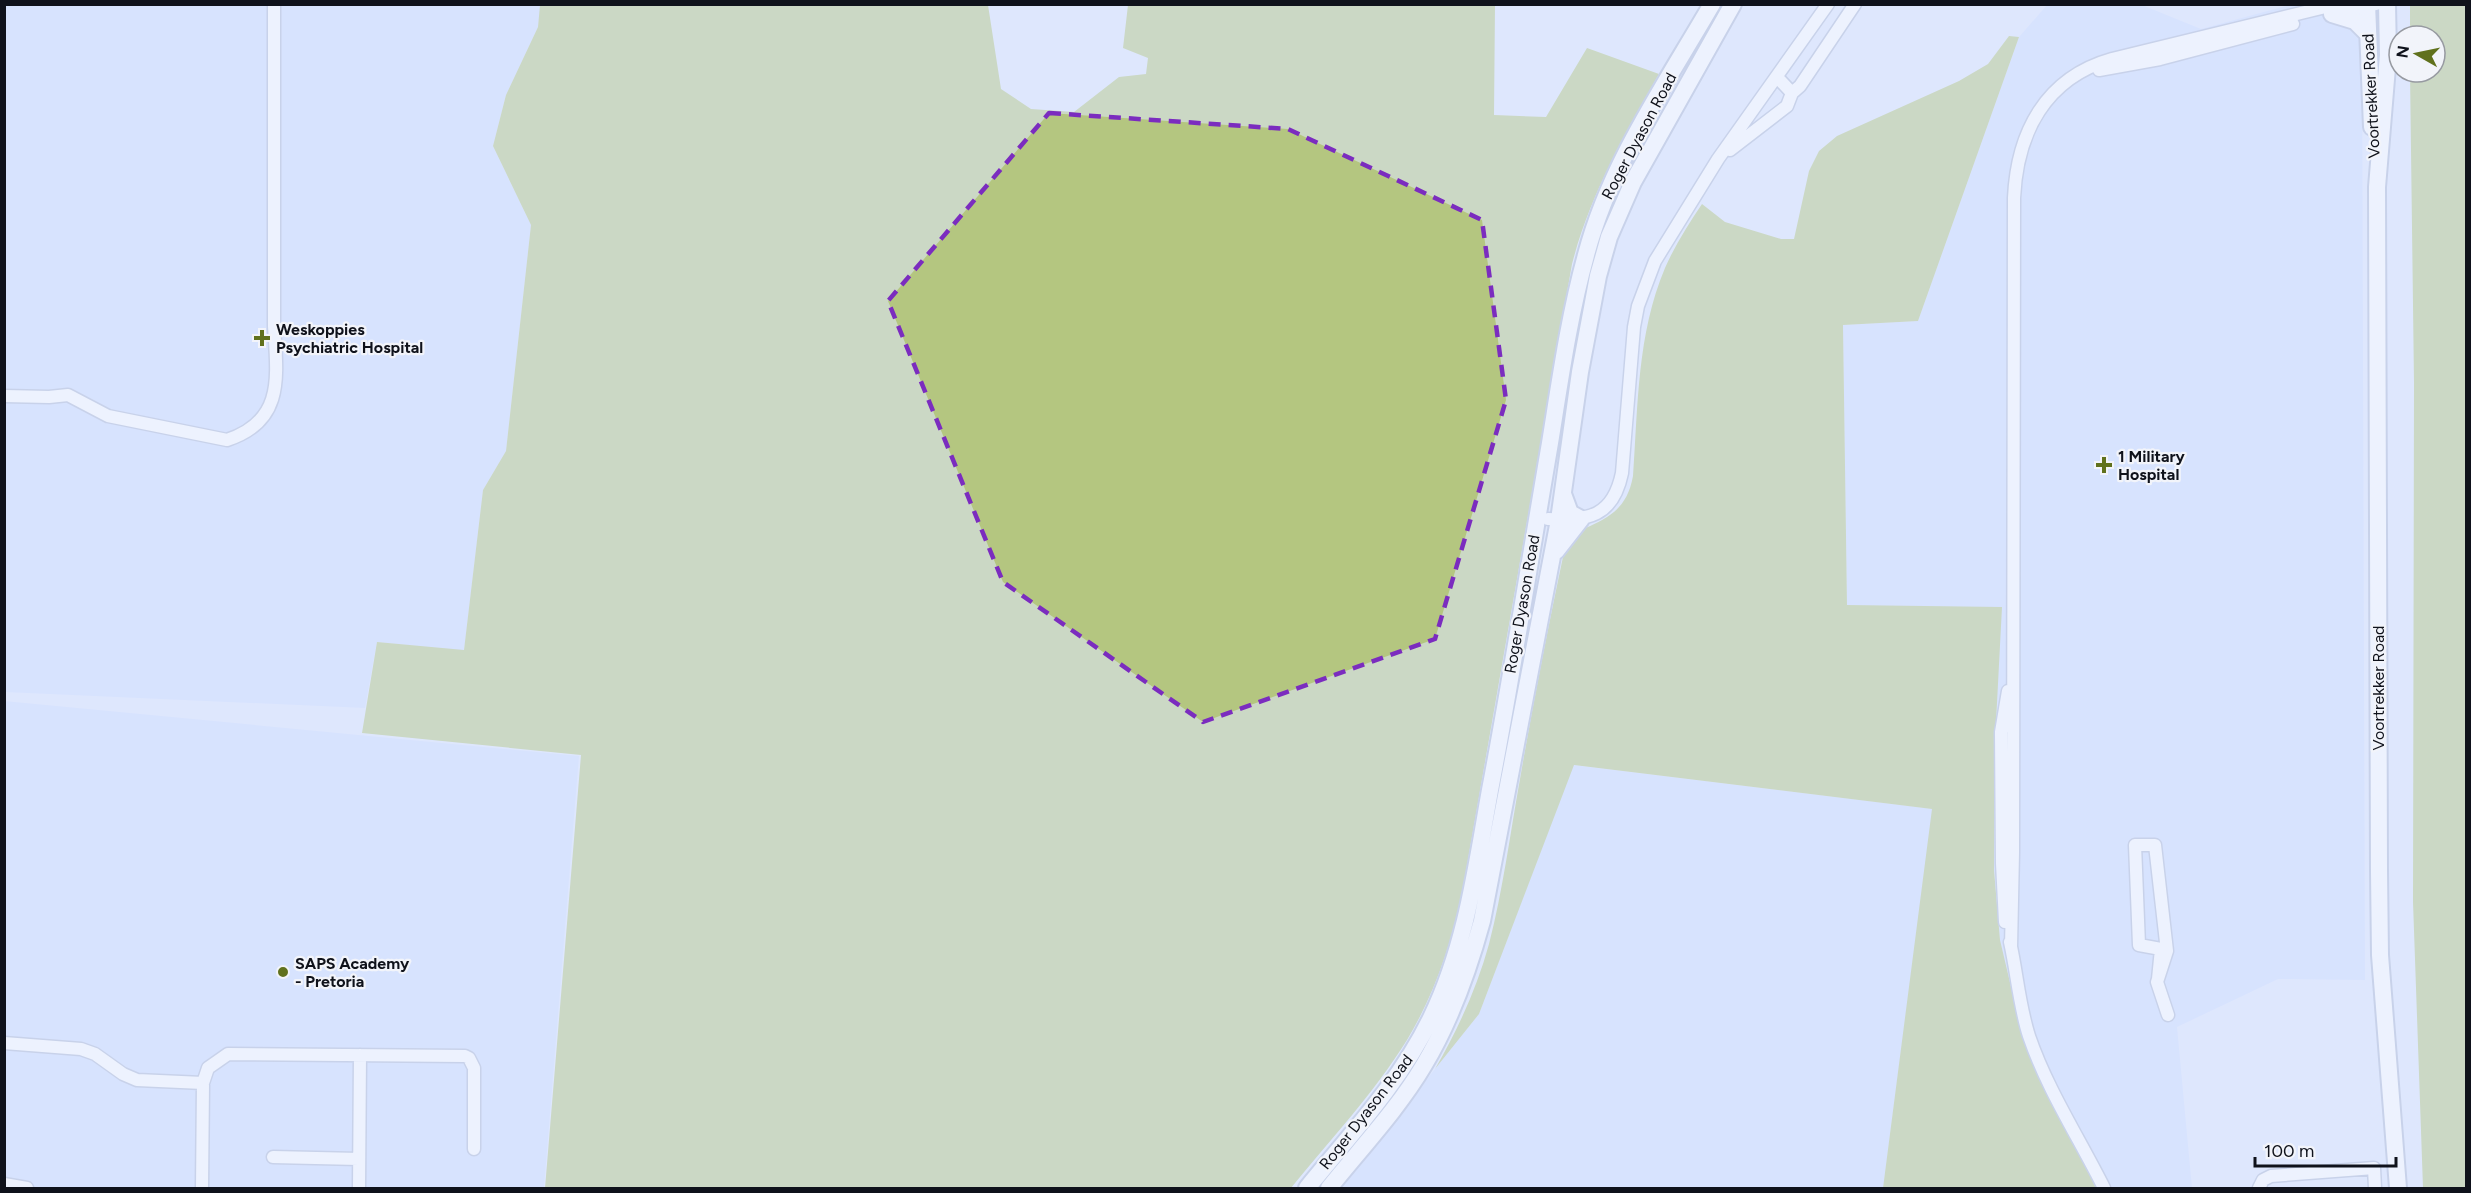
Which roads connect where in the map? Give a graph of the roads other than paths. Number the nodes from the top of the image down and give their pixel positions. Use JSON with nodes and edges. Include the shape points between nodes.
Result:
{"nodes":[{"id":1,"x":274,"y":4,"type":"edge"},
{"id":2,"x":1712,"y":4,"type":"edge"},
{"id":3,"x":1733,"y":4,"type":"edge"},
{"id":4,"x":1828,"y":4,"type":"edge"},
{"id":5,"x":1855,"y":4,"type":"edge"},
{"id":6,"x":2387,"y":4,"type":"edge"},
{"id":7,"x":2370,"y":5,"type":"edge"},
{"id":8,"x":2335,"y":9,"type":"edge"},
{"id":9,"x":2367,"y":34,"type":"junction"},
{"id":10,"x":1777,"y":77,"type":"junction"},
{"id":11,"x":1792,"y":93,"type":"junction"},
{"id":12,"x":1718,"y":159,"type":"junction"},
{"id":13,"x":2377,"y":187,"type":"junction"},
{"id":14,"x":1563,"y":366,"type":"junction"},
{"id":15,"x":4,"y":396,"type":"edge"},
{"id":16,"x":1563,"y":484,"type":"junction"},
{"id":17,"x":1553,"y":519,"type":"junction"},
{"id":18,"x":1581,"y":519,"type":"junction"},
{"id":19,"x":1551,"y":559,"type":"junction"},
{"id":20,"x":1497,"y":756,"type":"junction"},
{"id":21,"x":2158,"y":979,"type":"junction"},
{"id":22,"x":2168,"y":1015,"type":"dead end"},
{"id":23,"x":4,"y":1043,"type":"edge"},
{"id":24,"x":360,"y":1055,"type":"junction"},
{"id":25,"x":203,"y":1083,"type":"junction"},
{"id":26,"x":474,"y":1149,"type":"dead end"},
{"id":27,"x":273,"y":1157,"type":"dead end"},
{"id":28,"x":359,"y":1159,"type":"junction"},
{"id":29,"x":2396,"y":1166,"type":"junction"},
{"id":30,"x":2374,"y":1168,"type":"junction"},
{"id":31,"x":4,"y":1184,"type":"edge"},
{"id":32,"x":27,"y":1188,"type":"edge"},
{"id":33,"x":202,"y":1188,"type":"edge"},
{"id":34,"x":359,"y":1188,"type":"edge"},
{"id":35,"x":1307,"y":1188,"type":"edge"},
{"id":36,"x":1329,"y":1188,"type":"edge"},
{"id":37,"x":2104,"y":1188,"type":"edge"},
{"id":38,"x":2259,"y":1188,"type":"edge"},
{"id":39,"x":2375,"y":1188,"type":"edge"},
{"id":40,"x":2398,"y":1188,"type":"edge"}],
"edges":[{"from":1,"to":15,"type":"street","via":[[276,364],[273,400],[264,418],[227,441],[108,416],[68,395]]},
{"from":2,"to":14,"type":"main road","name":"Roger Dyason Road","via":[[1606,193],[1585,256]]},
{"from":3,"to":16,"type":"main road","name":"Roger Dyason Road","via":[[1650,148],[1610,237],[1598,276]]},
{"from":4,"to":10,"type":"street"},
{"from":5,"to":11,"type":"street","via":[[1808,76]]},
{"from":6,"to":13,"type":"main road","name":"Voortrekker Road","via":[[2388,55]]},
{"from":7,"to":8,"type":"street"},
{"from":7,"to":9,"type":"main road","name":"Voortrekker Road"},
{"from":8,"to":9,"type":"main road"},
{"from":8,"to":37,"type":"street","via":[[2160,58],[2099,70],[2053,93],[2021,147],[2015,181],[2012,367],[2013,679],[2001,732],[2004,904],[2021,1008],[2030,1038]]},
{"from":9,"to":13,"type":"main road","name":"Voortrekker Road"},
{"from":10,"to":11,"type":"street"},
{"from":10,"to":12,"type":"street"},
{"from":11,"to":12,"type":"street","via":[[1787,105]]},
{"from":12,"to":18,"type":"street","via":[[1655,261],[1638,306],[1619,488],[1605,509]]},
{"from":13,"to":29,"type":"main road","name":"Voortrekker Road","via":[[2380,934]]},
{"from":14,"to":17,"type":"main road"},
{"from":14,"to":20,"type":"main road","name":"Roger Dyason Road"},
{"from":16,"to":17,"type":"main road","name":"Roger Dyason Road"},
{"from":16,"to":18,"type":"main road","via":[[1568,508]]},
{"from":17,"to":18,"type":"street"},
{"from":17,"to":19,"type":"main road","name":"Roger Dyason Road"},
{"from":17,"to":20,"type":"main road","via":[[1516,692]]},
{"from":18,"to":19,"type":"main road"},
{"from":19,"to":36,"type":"main road","name":"Roger Dyason Road","via":[[1482,921],[1469,967],[1423,1067]]},
{"from":20,"to":35,"type":"main road","name":"Roger Dyason Road","via":[[1467,917],[1443,992],[1416,1047],[1394,1080]]},
{"from":21,"to":21,"type":"street","via":[[2167,951],[2155,845],[2135,844],[2139,945],[2161,949]]},
{"from":21,"to":22,"type":"street"},
{"from":23,"to":25,"type":"street","via":[[81,1048],[137,1080]]},
{"from":24,"to":25,"type":"street","via":[[228,1054],[208,1068]]},
{"from":24,"to":26,"type":"street","via":[[469,1058],[474,1068]]},
{"from":24,"to":28,"type":"street"},
{"from":25,"to":33,"type":"street"},
{"from":27,"to":28,"type":"street"},
{"from":28,"to":34,"type":"street"},
{"from":29,"to":30,"type":"street"},
{"from":29,"to":40,"type":"main road","name":"Voortrekker Road"},
{"from":30,"to":38,"type":"street","via":[[2276,1175],[2263,1180]]},
{"from":30,"to":39,"type":"street"},
{"from":31,"to":32,"type":"street"}]}
